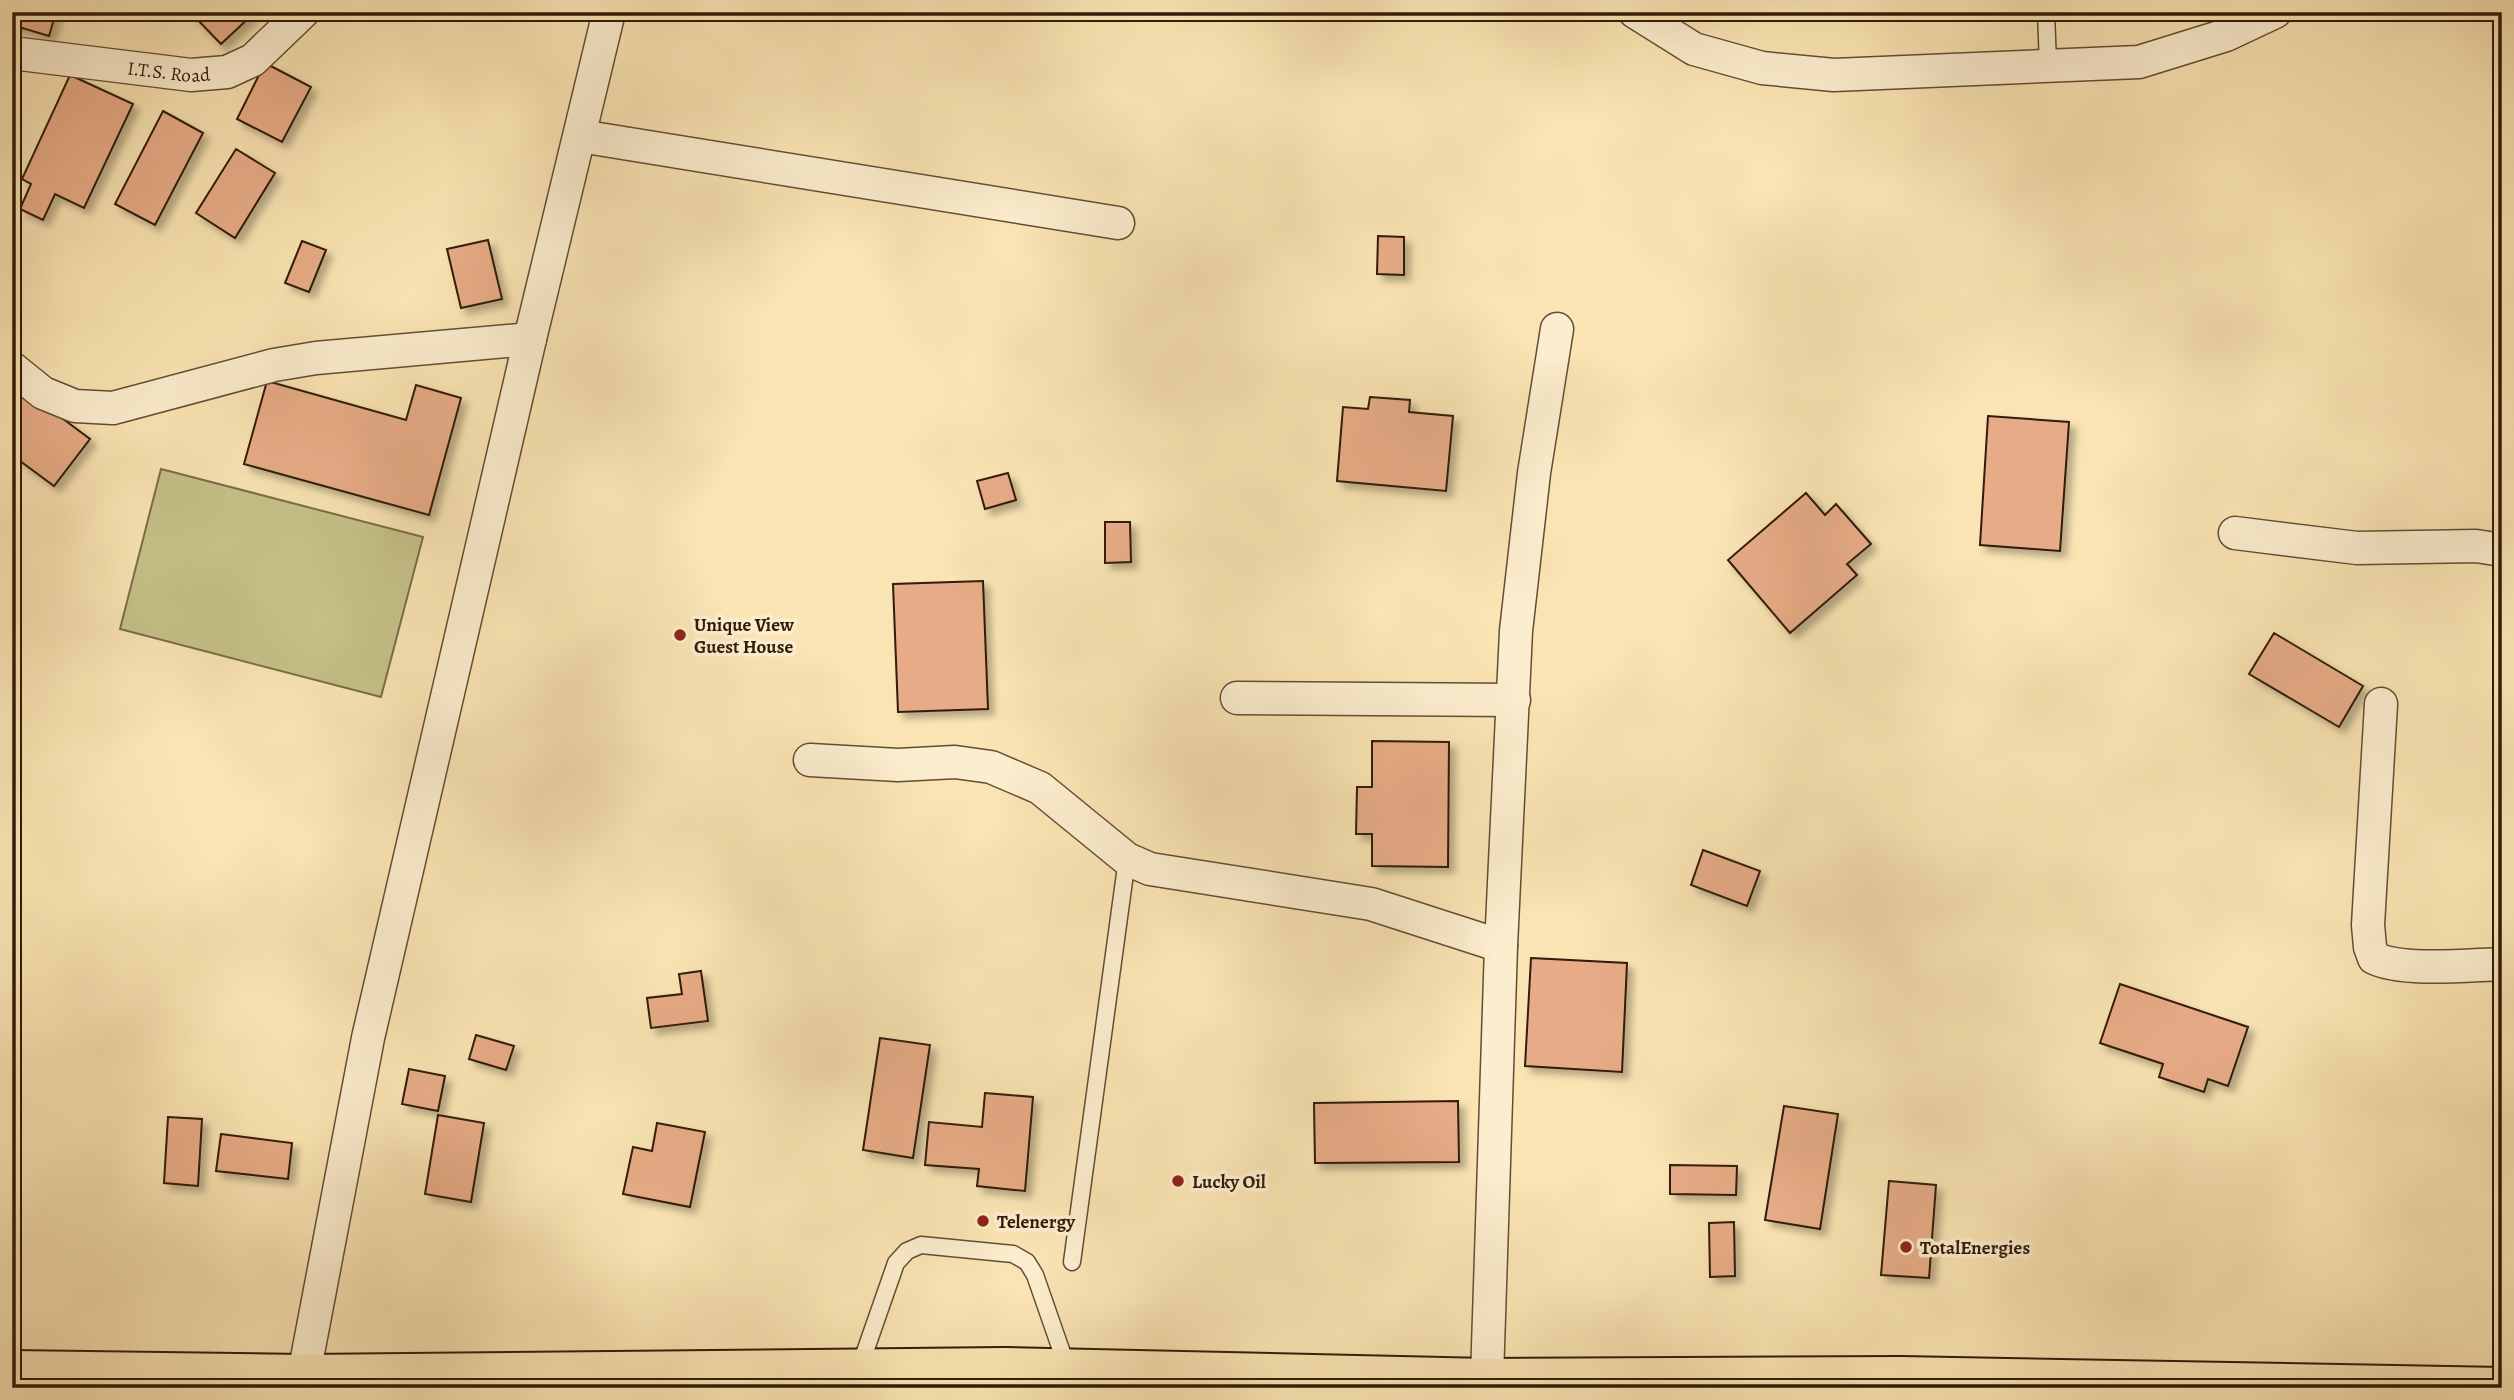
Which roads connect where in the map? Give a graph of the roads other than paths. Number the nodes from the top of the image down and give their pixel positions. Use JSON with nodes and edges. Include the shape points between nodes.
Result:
{"nodes":[{"id":1,"x":303,"y":12,"type":"edge"},
{"id":2,"x":610,"y":12,"type":"edge"},
{"id":3,"x":1635,"y":12,"type":"edge"},
{"id":4,"x":2046,"y":12,"type":"edge"},
{"id":5,"x":2275,"y":12,"type":"edge"},
{"id":6,"x":12,"y":53,"type":"edge"},
{"id":7,"x":2049,"y":65,"type":"junction"},
{"id":8,"x":580,"y":136,"type":"junction"},
{"id":9,"x":1118,"y":223,"type":"dead end"},
{"id":10,"x":1557,"y":329,"type":"dead end"},
{"id":11,"x":530,"y":339,"type":"junction"},
{"id":12,"x":12,"y":368,"type":"edge"},
{"id":13,"x":2235,"y":533,"type":"dead end"},
{"id":14,"x":2502,"y":550,"type":"edge"},
{"id":15,"x":1237,"y":698,"type":"dead end"},
{"id":16,"x":1514,"y":701,"type":"junction"},
{"id":17,"x":2381,"y":704,"type":"dead end"},
{"id":18,"x":810,"y":760,"type":"dead end"},
{"id":19,"x":1127,"y":859,"type":"junction"},
{"id":20,"x":1502,"y":946,"type":"junction"},
{"id":21,"x":2502,"y":964,"type":"edge"},
{"id":22,"x":1072,"y":1262,"type":"dead end"},
{"id":23,"x":859,"y":1369,"type":"junction"},
{"id":24,"x":1068,"y":1369,"type":"junction"},
{"id":25,"x":12,"y":1370,"type":"edge"},
{"id":26,"x":304,"y":1374,"type":"junction"},
{"id":27,"x":1002,"y":1377,"type":"edge"},
{"id":28,"x":1488,"y":1378,"type":"junction"},
{"id":29,"x":2502,"y":1387,"type":"edge"}],
"edges":[{"from":1,"to":6,"type":"street","name":"I.T.S. Road","via":[[253,60],[227,72],[191,75]]},
{"from":2,"to":8,"type":"street"},
{"from":3,"to":7,"type":"street","via":[[1694,49],[1762,68],[1834,75]]},
{"from":4,"to":7,"type":"lane"},
{"from":5,"to":7,"type":"street","via":[[2226,35],[2139,62]]},
{"from":8,"to":9,"type":"street"},
{"from":8,"to":11,"type":"street"},
{"from":10,"to":16,"type":"street","via":[[1534,473],[1516,631]]},
{"from":11,"to":12,"type":"street","via":[[295,361],[113,408],[75,406],[43,393]]},
{"from":11,"to":26,"type":"street","via":[[368,1038]]},
{"from":13,"to":14,"type":"street","via":[[2357,548],[2476,546]]},
{"from":15,"to":16,"type":"street"},
{"from":16,"to":20,"type":"street"},
{"from":17,"to":21,"type":"street","via":[[2368,925],[2374,958],[2412,966]]},
{"from":18,"to":19,"type":"street","via":[[898,765],[955,762],[991,767],[1040,788]]},
{"from":19,"to":20,"type":"street","via":[[1150,869],[1371,904]]},
{"from":19,"to":22,"type":"lane"},
{"from":20,"to":28,"type":"street"},
{"from":23,"to":24,"type":"lane","via":[[896,1263],[921,1245],[1013,1254],[1027,1262]]},
{"from":23,"to":26,"type":"highway"},
{"from":23,"to":27,"type":"highway"},
{"from":24,"to":27,"type":"highway"},
{"from":24,"to":28,"type":"highway"},
{"from":25,"to":26,"type":"highway"},
{"from":28,"to":29,"type":"highway","via":[[1900,1377]]}]}
